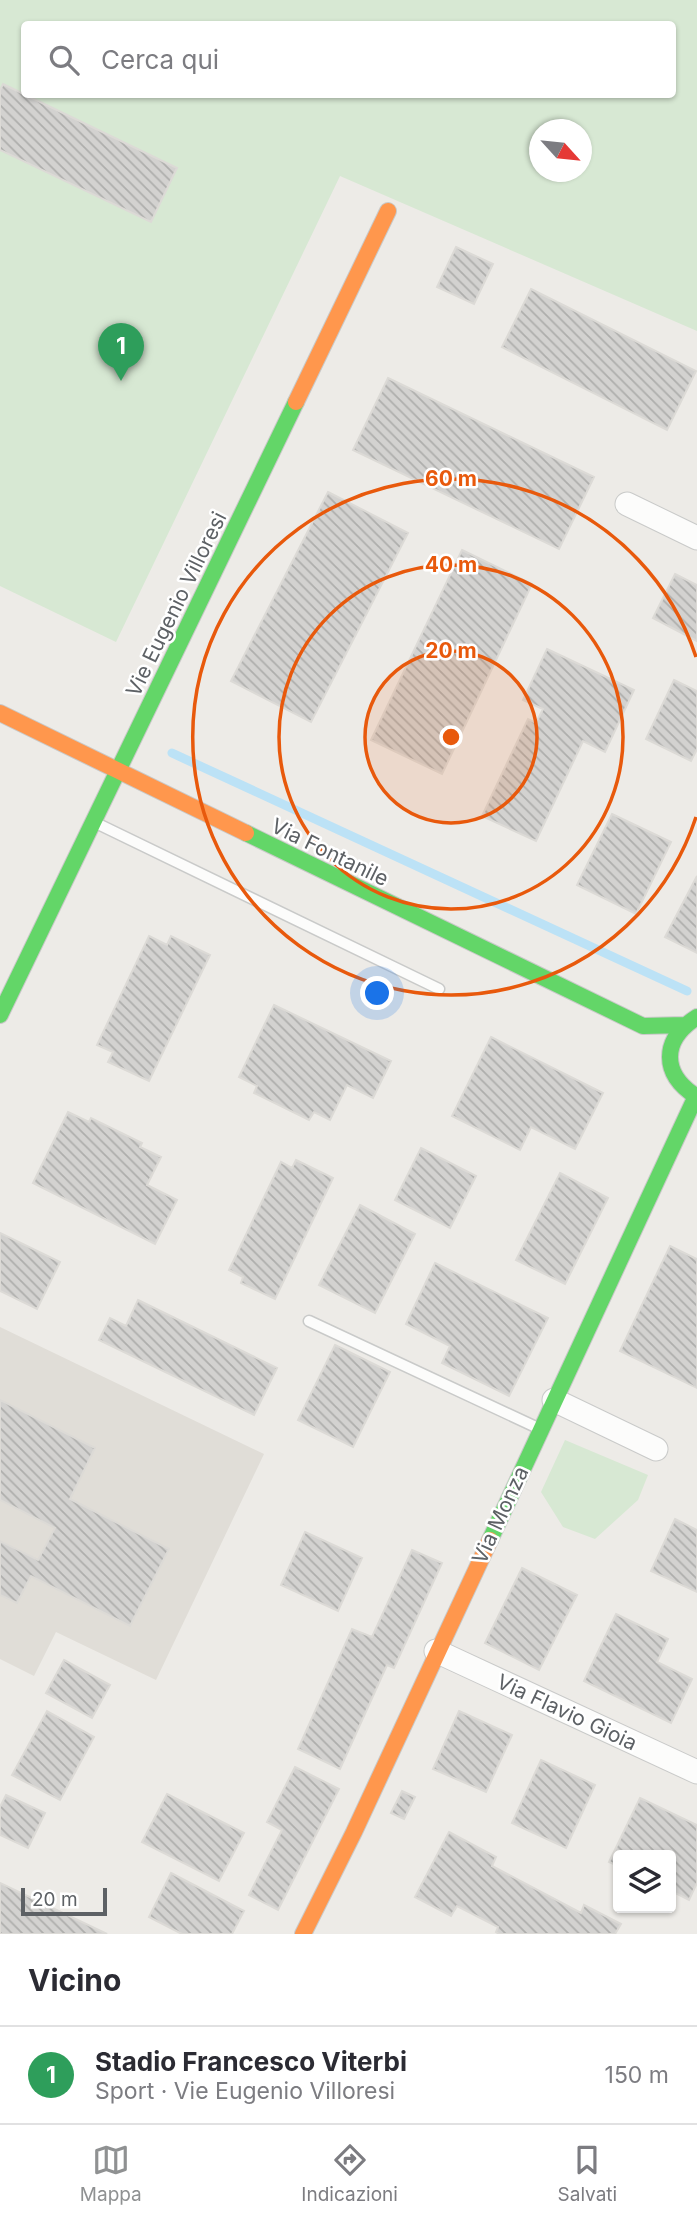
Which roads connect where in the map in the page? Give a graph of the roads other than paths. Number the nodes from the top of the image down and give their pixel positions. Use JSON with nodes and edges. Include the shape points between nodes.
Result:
{"nodes":[{"id":1,"x":388,"y":211,"type":"dead end"},
{"id":2,"x":627,"y":504,"type":"dead end"},
{"id":3,"x":697,"y":538,"type":"edge"},
{"id":4,"x":0,"y":713,"type":"edge"},
{"id":5,"x":118,"y":771,"type":"junction"},
{"id":6,"x":93,"y":822,"type":"junction"},
{"id":7,"x":439,"y":989,"type":"dead end"},
{"id":8,"x":0,"y":1015,"type":"edge"},
{"id":9,"x":691,"y":1021,"type":"edge"},
{"id":10,"x":643,"y":1027,"type":"junction"},
{"id":11,"x":670,"y":1064,"type":"junction"},
{"id":12,"x":696,"y":1097,"type":"edge"},
{"id":13,"x":309,"y":1321,"type":"dead end"},
{"id":14,"x":554,"y":1400,"type":"junction"},
{"id":15,"x":540,"y":1429,"type":"junction"},
{"id":16,"x":656,"y":1449,"type":"dead end"},
{"id":17,"x":436,"y":1651,"type":"junction"},
{"id":18,"x":697,"y":1772,"type":"edge"},
{"id":19,"x":303,"y":1934,"type":"edge"}],
"edges":[{"from":1,"to":5,"type":"street","name":"Vie Eugenio Villoresi"},
{"from":2,"to":3,"type":"street"},
{"from":4,"to":5,"type":"street","name":"Via Fontanile"},
{"from":5,"to":6,"type":"street","name":"Vie Eugenio Villoresi"},
{"from":5,"to":10,"type":"street","name":"Via Fontanile"},
{"from":6,"to":7,"type":"lane"},
{"from":6,"to":8,"type":"street","name":"Vie Eugenio Villoresi"},
{"from":9,"to":10,"type":"street","name":"Via Fontanile"},
{"from":9,"to":11,"type":"street","via":[[674,1038]]},
{"from":10,"to":11,"type":"street","name":"Via Fontanile"},
{"from":11,"to":12,"type":"street","name":"Via Fontanile","via":[[679,1085]]},
{"from":12,"to":14,"type":"street","name":"Via Monza"},
{"from":13,"to":15,"type":"lane"},
{"from":14,"to":15,"type":"street","name":"Via Monza"},
{"from":14,"to":16,"type":"street"},
{"from":15,"to":17,"type":"street","name":"Via Monza"},
{"from":17,"to":18,"type":"street","name":"Via Flavio Gioia"},
{"from":17,"to":19,"type":"street","name":"Via Monza"}]}
